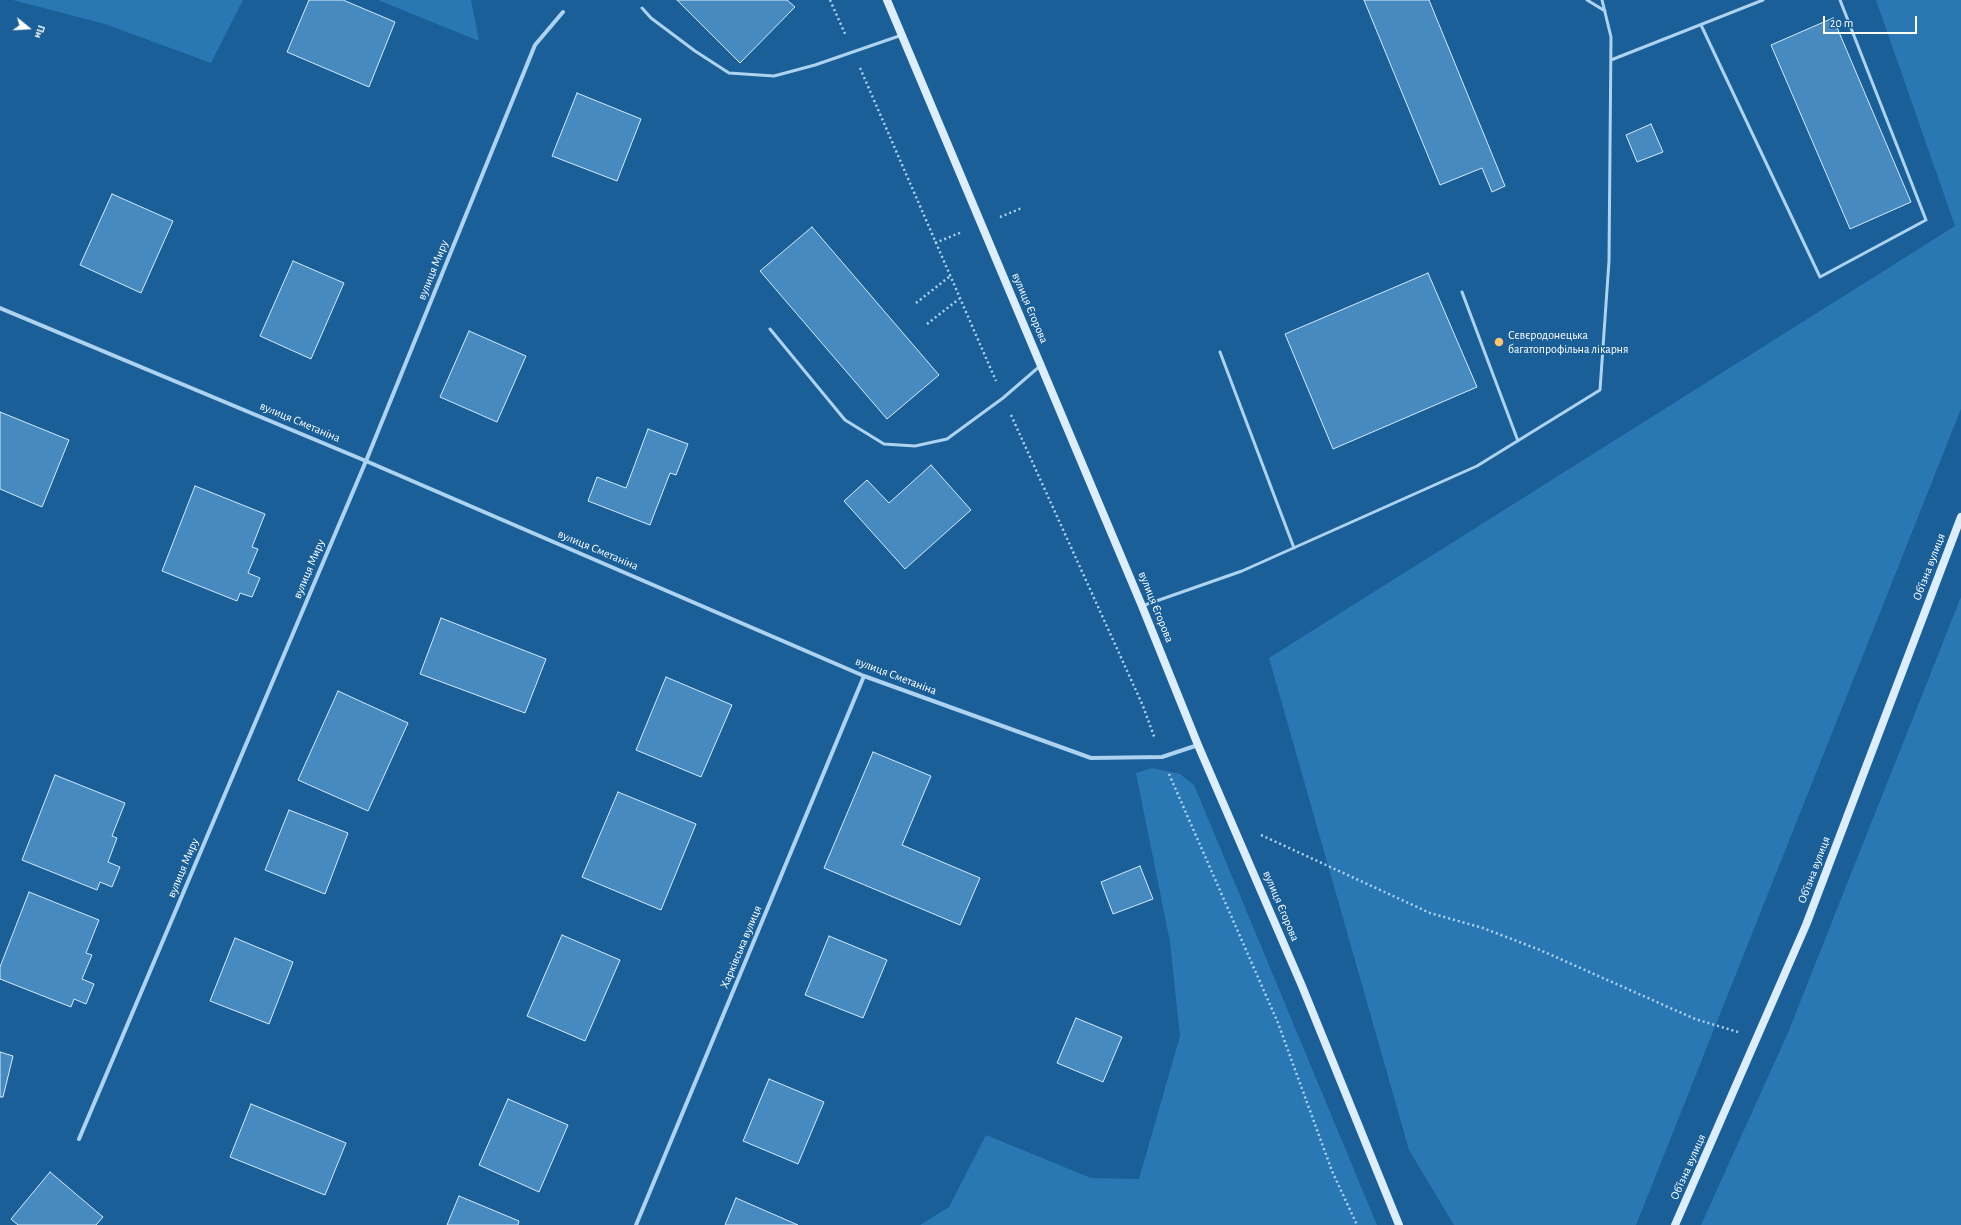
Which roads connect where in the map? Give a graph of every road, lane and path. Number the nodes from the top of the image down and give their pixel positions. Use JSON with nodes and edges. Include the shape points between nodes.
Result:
{"nodes":[{"id":1,"x":887,"y":0,"type":"edge"},
{"id":2,"x":1586,"y":0,"type":"edge"},
{"id":3,"x":1602,"y":0,"type":"edge"},
{"id":4,"x":1763,"y":0,"type":"edge"},
{"id":5,"x":1840,"y":0,"type":"edge"},
{"id":6,"x":642,"y":8,"type":"dead end"},
{"id":7,"x":1605,"y":11,"type":"junction"},
{"id":8,"x":563,"y":12,"type":"dead end"},
{"id":9,"x":1701,"y":25,"type":"junction"},
{"id":10,"x":902,"y":35,"type":"junction"},
{"id":11,"x":1611,"y":60,"type":"junction"},
{"id":12,"x":949,"y":277,"type":"dead end"},
{"id":13,"x":1462,"y":292,"type":"dead end"},
{"id":14,"x":959,"y":299,"type":"dead end"},
{"id":15,"x":916,"y":302,"type":"dead end"},
{"id":16,"x":0,"y":308,"type":"edge"},
{"id":17,"x":927,"y":324,"type":"dead end"},
{"id":18,"x":770,"y":329,"type":"dead end"},
{"id":19,"x":1220,"y":352,"type":"dead end"},
{"id":20,"x":1041,"y":365,"type":"junction"},
{"id":21,"x":1518,"y":441,"type":"junction"},
{"id":22,"x":366,"y":461,"type":"junction"},
{"id":23,"x":1961,"y":517,"type":"edge"},
{"id":24,"x":1294,"y":548,"type":"junction"},
{"id":25,"x":1142,"y":606,"type":"junction"},
{"id":26,"x":864,"y":676,"type":"junction"},
{"id":27,"x":1198,"y":744,"type":"junction"},
{"id":28,"x":1169,"y":776,"type":"dead end"},
{"id":29,"x":1230,"y":819,"type":"junction"},
{"id":30,"x":1758,"y":1038,"type":"junction"},
{"id":31,"x":79,"y":1139,"type":"dead end"},
{"id":32,"x":636,"y":1225,"type":"edge"},
{"id":33,"x":1357,"y":1225,"type":"edge"},
{"id":34,"x":1399,"y":1225,"type":"edge"},
{"id":35,"x":1675,"y":1225,"type":"edge"}],
"edges":[{"from":1,"to":10,"type":"street","name":"вулиця Єгорова"},
{"from":2,"to":7,"type":"lane"},
{"from":3,"to":7,"type":"lane"},
{"from":4,"to":9,"type":"lane"},
{"from":5,"to":9,"type":"lane","via":[[1926,220],[1820,277]]},
{"from":6,"to":10,"type":"lane","via":[[651,18],[695,51],[729,73],[774,76],[815,65]]},
{"from":7,"to":11,"type":"lane","via":[[1611,37]]},
{"from":8,"to":22,"type":"street","name":"вулиця Миру","via":[[536,45]]},
{"from":9,"to":11,"type":"lane"},
{"from":10,"to":20,"type":"street","name":"вулиця Єгорова"},
{"from":11,"to":21,"type":"lane","via":[[1609,261],[1600,390]]},
{"from":12,"to":15,"type":"path"},
{"from":13,"to":21,"type":"lane"},
{"from":14,"to":17,"type":"path"},
{"from":16,"to":22,"type":"street","name":"вулиця Сметаніна"},
{"from":18,"to":20,"type":"lane","via":[[845,420],[884,444],[915,446],[946,439],[1003,398]]},
{"from":19,"to":24,"type":"lane"},
{"from":20,"to":25,"type":"street","name":"вулиця Єгорова"},
{"from":21,"to":24,"type":"lane","via":[[1477,466]]},
{"from":22,"to":26,"type":"street","name":"вулиця Сметаніна"},
{"from":22,"to":31,"type":"street","name":"вулиця Миру"},
{"from":23,"to":30,"type":"street","name":"Об’їзна вулиця","via":[[1806,925]]},
{"from":24,"to":25,"type":"lane","via":[[1242,571]]},
{"from":25,"to":27,"type":"street","name":"вулиця Єгорова"},
{"from":26,"to":27,"type":"street","name":"вулиця Сметаніна","via":[[1091,758],[1162,757]]},
{"from":26,"to":32,"type":"street","name":"Харківська вулиця"},
{"from":27,"to":29,"type":"street","name":"вулиця Єгорова"},
{"from":28,"to":33,"type":"path","via":[[1278,1023],[1332,1171]]},
{"from":29,"to":30,"type":"path","via":[[1430,913],[1483,928],[1540,950],[1695,1019]]},
{"from":29,"to":34,"type":"street","name":"вулиця Єгорова","via":[[1302,986]]},
{"from":30,"to":35,"type":"street","name":"Об’їзна вулиця"}]}
